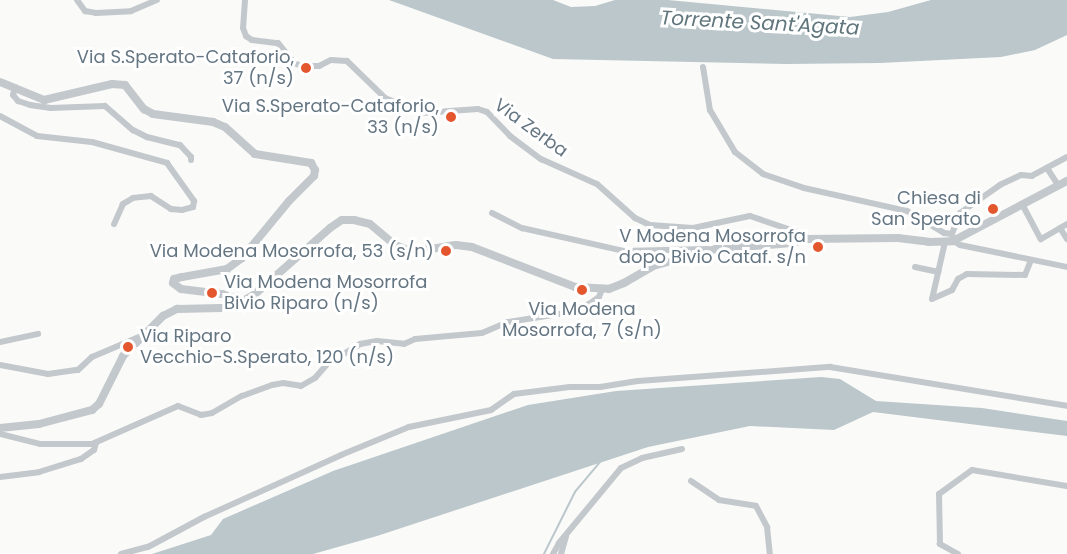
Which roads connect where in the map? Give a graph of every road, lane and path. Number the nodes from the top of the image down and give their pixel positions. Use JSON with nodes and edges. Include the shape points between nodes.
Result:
{"nodes":[{"id":1,"x":157,"y":0,"type":"edge"},
{"id":2,"x":245,"y":0,"type":"edge"},
{"id":3,"x":78,"y":3,"type":"edge"},
{"id":4,"x":703,"y":67,"type":"dead end"},
{"id":5,"x":0,"y":82,"type":"edge"},
{"id":6,"x":15,"y":87,"type":"junction"},
{"id":7,"x":0,"y":116,"type":"edge"},
{"id":8,"x":1067,"y":157,"type":"edge"},
{"id":9,"x":191,"y":160,"type":"dead end"},
{"id":10,"x":1047,"y":168,"type":"junction"},
{"id":11,"x":1067,"y":181,"type":"edge"},
{"id":12,"x":1058,"y":185,"type":"junction"},
{"id":13,"x":1022,"y":204,"type":"junction"},
{"id":14,"x":492,"y":213,"type":"dead end"},
{"id":15,"x":114,"y":224,"type":"dead end"},
{"id":16,"x":1067,"y":224,"type":"edge"},
{"id":17,"x":1060,"y":228,"type":"junction"},
{"id":18,"x":807,"y":239,"type":"junction"},
{"id":19,"x":950,"y":239,"type":"junction"},
{"id":20,"x":1067,"y":239,"type":"edge"},
{"id":21,"x":715,"y":249,"type":"junction"},
{"id":22,"x":1030,"y":260,"type":"junction"},
{"id":23,"x":915,"y":267,"type":"dead end"},
{"id":24,"x":1067,"y":267,"type":"edge"},
{"id":25,"x":938,"y":272,"type":"junction"},
{"id":26,"x":602,"y":289,"type":"junction"},
{"id":27,"x":243,"y":301,"type":"junction"},
{"id":28,"x":38,"y":333,"type":"dead end"},
{"id":29,"x":139,"y":337,"type":"junction"},
{"id":30,"x":0,"y":342,"type":"edge"},
{"id":31,"x":0,"y":365,"type":"edge"},
{"id":32,"x":1067,"y":406,"type":"edge"},
{"id":33,"x":0,"y":428,"type":"edge"},
{"id":34,"x":0,"y":434,"type":"edge"},
{"id":35,"x":96,"y":443,"type":"junction"},
{"id":36,"x":682,"y":449,"type":"dead end"},
{"id":37,"x":0,"y":477,"type":"edge"},
{"id":38,"x":691,"y":481,"type":"dead end"},
{"id":39,"x":1067,"y":486,"type":"edge"},
{"id":40,"x":566,"y":536,"type":"junction"},
{"id":41,"x":121,"y":554,"type":"edge"},
{"id":42,"x":553,"y":554,"type":"edge"},
{"id":43,"x":561,"y":554,"type":"edge"},
{"id":44,"x":770,"y":554,"type":"edge"},
{"id":45,"x":958,"y":554,"type":"edge"}],
"edges":[{"from":1,"to":3,"type":"street","via":[[131,11],[85,11]]},
{"from":2,"to":18,"type":"street","name":"Via Zerba","via":[[243,28],[252,40],[278,43],[294,63],[303,66],[347,61],[385,98],[422,113],[478,109],[488,112],[510,136],[541,159],[597,184],[635,218],[650,225],[693,228],[750,216],[803,234]]},
{"from":4,"to":19,"type":"street","via":[[710,110],[735,152],[763,174],[804,188],[907,211]]},
{"from":5,"to":6,"type":"street"},
{"from":6,"to":9,"type":"street","via":[[13,95],[30,105],[105,106],[133,130],[180,145]]},
{"from":6,"to":27,"type":"street","via":[[44,100],[111,84],[125,86],[153,114],[213,122],[225,127],[255,154],[311,163],[314,176],[242,258],[227,269],[174,279],[180,289]]},
{"from":7,"to":15,"type":"street","via":[[37,136],[92,142],[167,163],[194,201],[192,207],[182,210],[161,204],[151,196],[133,198],[123,204]]},
{"from":8,"to":10,"type":"street"},
{"from":10,"to":12,"type":"street"},
{"from":10,"to":19,"type":"street","via":[[1000,185],[960,213]]},
{"from":11,"to":12,"type":"street"},
{"from":12,"to":13,"type":"street"},
{"from":13,"to":17,"type":"street","via":[[1041,240]]},
{"from":13,"to":19,"type":"street"},
{"from":14,"to":21,"type":"street","via":[[522,228],[624,251]]},
{"from":16,"to":17,"type":"street"},
{"from":17,"to":20,"type":"street"},
{"from":18,"to":19,"type":"street"},
{"from":18,"to":21,"type":"street"},
{"from":19,"to":22,"type":"street","via":[[960,246]]},
{"from":19,"to":25,"type":"street"},
{"from":21,"to":26,"type":"street","via":[[652,266],[624,284]]},
{"from":22,"to":24,"type":"street"},
{"from":22,"to":25,"type":"street","via":[[1025,275],[967,274],[958,279],[952,290],[932,299]]},
{"from":23,"to":25,"type":"street"},
{"from":26,"to":27,"type":"street","via":[[575,286],[472,247],[405,249],[370,224],[342,220]]},
{"from":26,"to":35,"type":"street","via":[[599,297],[565,313],[508,322],[482,333],[415,339],[404,344],[360,344],[301,386],[272,385],[201,415],[178,406]]},
{"from":27,"to":29,"type":"street","via":[[221,308],[177,309],[162,316]]},
{"from":28,"to":30,"type":"street"},
{"from":29,"to":31,"type":"street","via":[[92,357],[78,370],[48,374]]},
{"from":29,"to":33,"type":"street","via":[[123,356],[99,404],[92,410],[39,424]]},
{"from":32,"to":41,"type":"street","via":[[830,367],[514,394],[491,410],[409,427],[204,517],[148,547]]},
{"from":34,"to":35,"type":"street","via":[[40,444]]},
{"from":35,"to":37,"type":"street","via":[[94,450],[81,459],[39,472]]},
{"from":36,"to":40,"type":"street","via":[[642,458],[621,468]]},
{"from":38,"to":44,"type":"street","via":[[719,500],[756,506],[767,527]]},
{"from":39,"to":45,"type":"street","via":[[972,470],[939,494],[940,544]]},
{"from":40,"to":42,"type":"street"},
{"from":40,"to":43,"type":"street"}]}
